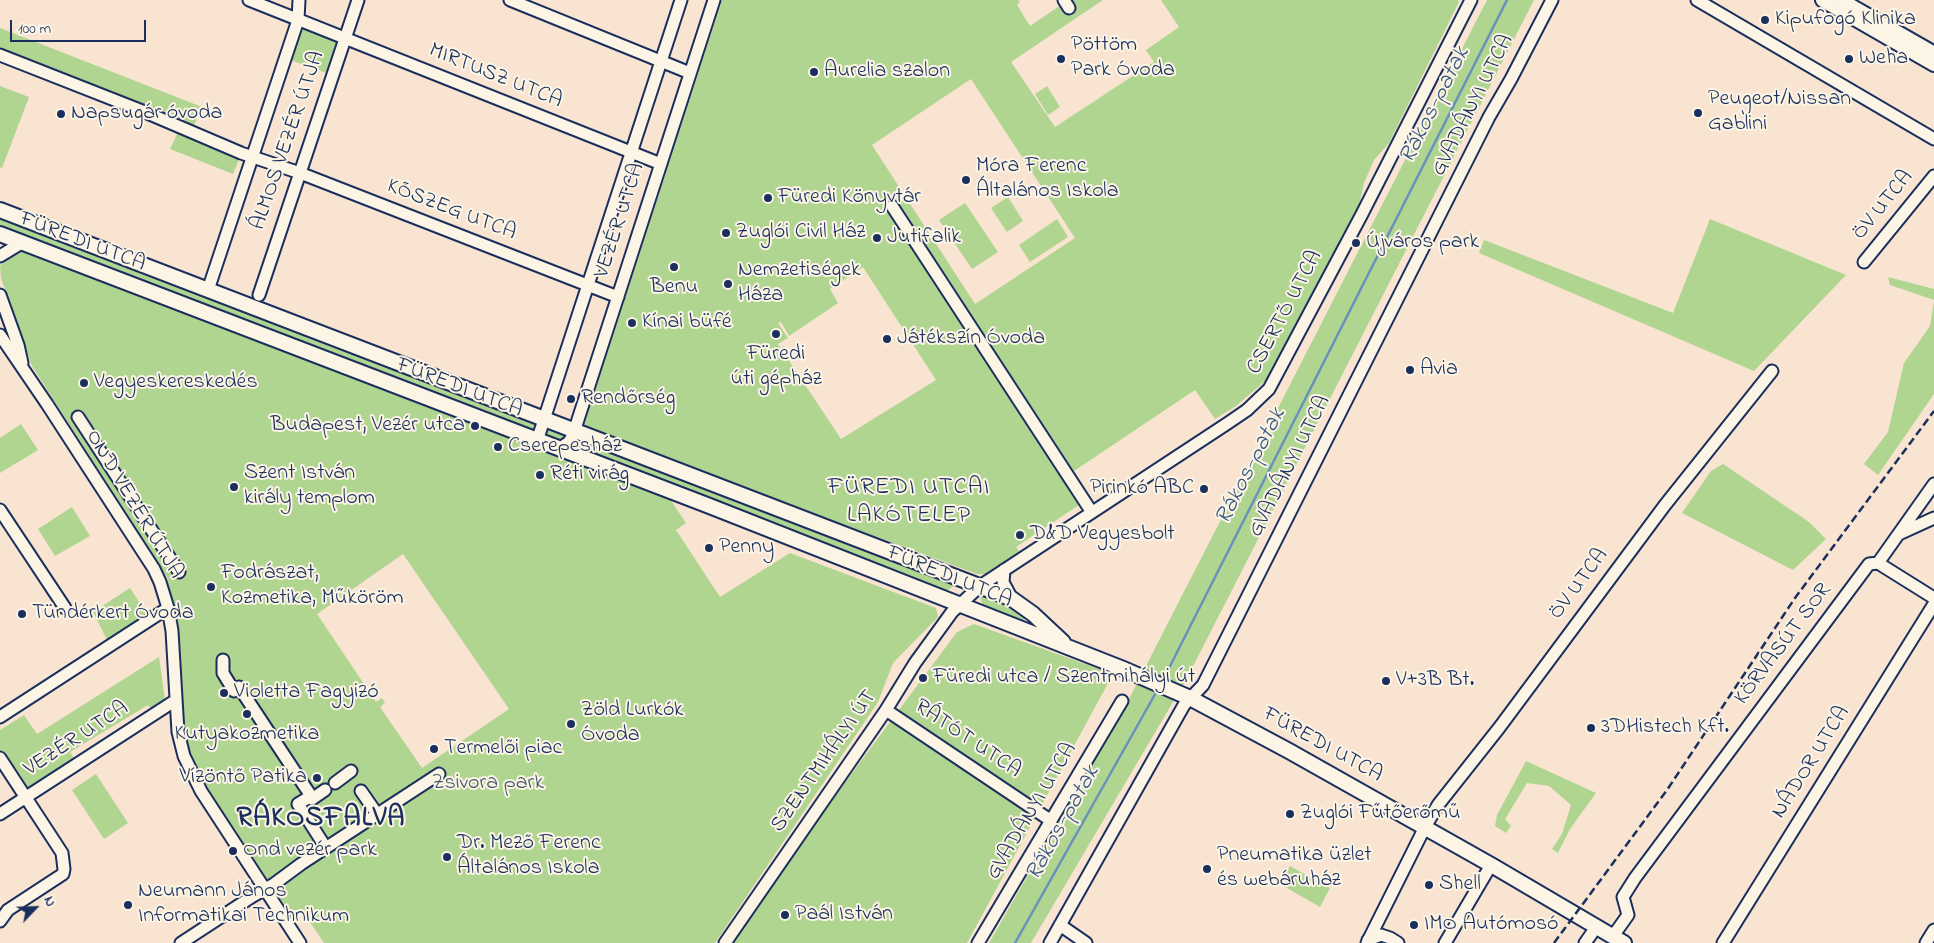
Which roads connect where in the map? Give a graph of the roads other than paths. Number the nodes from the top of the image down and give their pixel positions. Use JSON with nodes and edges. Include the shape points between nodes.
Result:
{"nodes":[{"id":1,"x":249,"y":0,"type":"edge"},
{"id":2,"x":299,"y":0,"type":"edge"},
{"id":3,"x":358,"y":0,"type":"edge"},
{"id":4,"x":510,"y":0,"type":"edge"},
{"id":5,"x":681,"y":0,"type":"edge"},
{"id":6,"x":714,"y":0,"type":"edge"},
{"id":7,"x":1470,"y":0,"type":"edge"},
{"id":8,"x":1552,"y":0,"type":"edge"},
{"id":9,"x":1697,"y":0,"type":"edge"},
{"id":10,"x":1823,"y":0,"type":"edge"},
{"id":11,"x":1844,"y":0,"type":"edge"},
{"id":12,"x":298,"y":20,"type":"junction"},
{"id":13,"x":345,"y":39,"type":"junction"},
{"id":14,"x":1934,"y":52,"type":"edge"},
{"id":15,"x":0,"y":55,"type":"edge"},
{"id":16,"x":661,"y":62,"type":"junction"},
{"id":17,"x":1934,"y":64,"type":"edge"},
{"id":18,"x":690,"y":73,"type":"junction"},
{"id":19,"x":1934,"y":138,"type":"edge"},
{"id":20,"x":631,"y":153,"type":"junction"},
{"id":21,"x":252,"y":156,"type":"junction"},
{"id":22,"x":660,"y":164,"type":"junction"},
{"id":23,"x":300,"y":173,"type":"junction"},
{"id":24,"x":1934,"y":176,"type":"edge"},
{"id":25,"x":892,"y":206,"type":"dead end"},
{"id":26,"x":0,"y":210,"type":"edge"},
{"id":27,"x":56,"y":231,"type":"junction"},
{"id":28,"x":0,"y":234,"type":"edge"},
{"id":29,"x":23,"y":242,"type":"junction"},
{"id":30,"x":41,"y":249,"type":"junction"},
{"id":31,"x":0,"y":256,"type":"edge"},
{"id":32,"x":1864,"y":262,"type":"dead end"},
{"id":33,"x":587,"y":286,"type":"junction"},
{"id":34,"x":208,"y":290,"type":"junction"},
{"id":35,"x":0,"y":295,"type":"edge"},
{"id":36,"x":259,"y":295,"type":"dead end"},
{"id":37,"x":618,"y":296,"type":"junction"},
{"id":38,"x":3,"y":313,"type":"edge"},
{"id":39,"x":0,"y":335,"type":"edge"},
{"id":40,"x":23,"y":370,"type":"junction"},
{"id":41,"x":1772,"y":371,"type":"dead end"},
{"id":42,"x":78,"y":417,"type":"dead end"},
{"id":43,"x":544,"y":418,"type":"junction"},
{"id":44,"x":574,"y":430,"type":"junction"},
{"id":45,"x":537,"y":441,"type":"junction"},
{"id":46,"x":559,"y":449,"type":"junction"},
{"id":47,"x":1934,"y":484,"type":"edge"},
{"id":48,"x":0,"y":510,"type":"edge"},
{"id":49,"x":1091,"y":512,"type":"junction"},
{"id":50,"x":1934,"y":518,"type":"edge"},
{"id":51,"x":1897,"y":535,"type":"junction"},
{"id":52,"x":1878,"y":563,"type":"junction"},
{"id":53,"x":1004,"y":570,"type":"junction"},
{"id":54,"x":179,"y":572,"type":"dead end"},
{"id":55,"x":980,"y":586,"type":"junction"},
{"id":56,"x":1934,"y":598,"type":"edge"},
{"id":57,"x":1012,"y":600,"type":"junction"},
{"id":58,"x":1934,"y":604,"type":"edge"},
{"id":59,"x":960,"y":605,"type":"junction"},
{"id":60,"x":65,"y":608,"type":"dead end"},
{"id":61,"x":168,"y":608,"type":"junction"},
{"id":62,"x":1071,"y":649,"type":"junction"},
{"id":63,"x":223,"y":660,"type":"dead end"},
{"id":64,"x":1190,"y":698,"type":"junction"},
{"id":65,"x":176,"y":700,"type":"junction"},
{"id":66,"x":1122,"y":701,"type":"dead end"},
{"id":67,"x":886,"y":710,"type":"junction"},
{"id":68,"x":0,"y":717,"type":"edge"},
{"id":69,"x":0,"y":758,"type":"edge"},
{"id":70,"x":351,"y":771,"type":"dead end"},
{"id":71,"x":439,"y":774,"type":"dead end"},
{"id":72,"x":335,"y":783,"type":"dead end"},
{"id":73,"x":325,"y":790,"type":"dead end"},
{"id":74,"x":362,"y":790,"type":"dead end"},
{"id":75,"x":310,"y":796,"type":"junction"},
{"id":76,"x":25,"y":798,"type":"junction"},
{"id":77,"x":0,"y":814,"type":"edge"},
{"id":78,"x":377,"y":814,"type":"junction"},
{"id":79,"x":1050,"y":820,"type":"junction"},
{"id":80,"x":1425,"y":827,"type":"junction"},
{"id":81,"x":326,"y":848,"type":"junction"},
{"id":82,"x":1491,"y":864,"type":"junction"},
{"id":83,"x":265,"y":890,"type":"junction"},
{"id":84,"x":0,"y":921,"type":"edge"},
{"id":85,"x":1060,"y":925,"type":"junction"},
{"id":86,"x":1597,"y":926,"type":"junction"},
{"id":87,"x":1934,"y":930,"type":"edge"},
{"id":88,"x":1618,"y":939,"type":"edge"},
{"id":89,"x":1367,"y":942,"type":"edge"},
{"id":90,"x":181,"y":943,"type":"edge"},
{"id":91,"x":300,"y":943,"type":"edge"},
{"id":92,"x":725,"y":943,"type":"edge"},
{"id":93,"x":978,"y":943,"type":"edge"},
{"id":94,"x":1050,"y":943,"type":"edge"},
{"id":95,"x":1086,"y":943,"type":"edge"},
{"id":96,"x":1398,"y":943,"type":"edge"},
{"id":97,"x":1445,"y":943,"type":"edge"},
{"id":98,"x":1585,"y":943,"type":"edge"},
{"id":99,"x":1724,"y":943,"type":"edge"},
{"id":100,"x":1926,"y":943,"type":"edge"}],
"edges":[{"from":1,"to":12,"type":"street"},
{"from":2,"to":12,"type":"street","name":"ÁLMOS VEZÉR ÚTJA"},
{"from":3,"to":13,"type":"street","name":"ÁLMOS VEZÉR ÚTJA"},
{"from":4,"to":16,"type":"street"},
{"from":5,"to":16,"type":"street","name":"VEZÉR UTCA"},
{"from":6,"to":18,"type":"street","name":"VEZÉR UTCA"},
{"from":7,"to":49,"type":"street","name":"CSERTŐ UTCA","via":[[1269,389],[1247,410]]},
{"from":8,"to":64,"type":"street","name":"GVADÁNYI UTCA","via":[[1489,117],[1203,685]]},
{"from":9,"to":19,"type":"street"},
{"from":10,"to":17,"type":"main road"},
{"from":11,"to":14,"type":"street"},
{"from":12,"to":13,"type":"street","name":"MIRTUSZ UTCA"},
{"from":12,"to":21,"type":"street","name":"ÁLMOS VEZÉR ÚTJA"},
{"from":13,"to":20,"type":"street","name":"MIRTUSZ UTCA"},
{"from":13,"to":23,"type":"street","name":"ÁLMOS VEZÉR ÚTJA"},
{"from":15,"to":21,"type":"street"},
{"from":16,"to":18,"type":"street"},
{"from":16,"to":20,"type":"street","name":"VEZÉR UTCA"},
{"from":18,"to":22,"type":"street","name":"VEZÉR UTCA"},
{"from":20,"to":22,"type":"street","name":"MIRTUSZ UTCA"},
{"from":20,"to":33,"type":"street","name":"VEZÉR UTCA"},
{"from":21,"to":23,"type":"street","name":"KŐSZEG UTCA"},
{"from":21,"to":34,"type":"street","name":"ÁLMOS VEZÉR ÚTJA"},
{"from":22,"to":37,"type":"street","name":"VEZÉR UTCA"},
{"from":23,"to":33,"type":"street","name":"KŐSZEG UTCA"},
{"from":23,"to":36,"type":"street","name":"ÁLMOS VEZÉR ÚTJA"},
{"from":24,"to":32,"type":"street","name":"ÖV UTCA"},
{"from":25,"to":49,"type":"street"},
{"from":26,"to":27,"type":"main road","name":"FÜREDI UTCA"},
{"from":27,"to":30,"type":"main road","via":[[43,239]]},
{"from":27,"to":34,"type":"main road","name":"FÜREDI UTCA"},
{"from":28,"to":29,"type":"main road","name":"FÜREDI UTCA"},
{"from":29,"to":30,"type":"main road","name":"FÜREDI UTCA"},
{"from":29,"to":31,"type":"street"},
{"from":30,"to":45,"type":"main road","name":"FÜREDI UTCA"},
{"from":33,"to":37,"type":"street","name":"KŐSZEG UTCA"},
{"from":33,"to":43,"type":"street","name":"VEZÉR UTCA"},
{"from":34,"to":43,"type":"main road","name":"FÜREDI UTCA"},
{"from":35,"to":38,"type":"street","name":"OND VEZÉR ÚTJA"},
{"from":37,"to":44,"type":"street","name":"VEZÉR UTCA"},
{"from":38,"to":40,"type":"street","name":"OND VEZÉR ÚTJA","via":[[18,345]]},
{"from":39,"to":40,"type":"street","name":"OND VEZÉR ÚTJA"},
{"from":40,"to":61,"type":"street","name":"OND VEZÉR ÚTJA","via":[[154,569]]},
{"from":41,"to":80,"type":"street","name":"ÖV UTCA","via":[[1665,505],[1438,805]]},
{"from":42,"to":54,"type":"street"},
{"from":43,"to":44,"type":"main road","name":"FÜREDI UTCA"},
{"from":43,"to":45,"type":"street","name":"VEZÉR UTCA"},
{"from":44,"to":46,"type":"street","name":"VEZÉR UTCA","via":[[569,442]]},
{"from":44,"to":55,"type":"main road","name":"FÜREDI UTCA"},
{"from":45,"to":46,"type":"main road","name":"FÜREDI UTCA"},
{"from":46,"to":59,"type":"main road","name":"FÜREDI UTCA"},
{"from":47,"to":51,"type":"street","name":"KÖRVASÚT SOR"},
{"from":48,"to":60,"type":"street"},
{"from":49,"to":53,"type":"street","name":"CSERTŐ UTCA"},
{"from":50,"to":51,"type":"street"},
{"from":51,"to":52,"type":"street","name":"KÖRVASÚT SOR"},
{"from":52,"to":56,"type":"street"},
{"from":52,"to":88,"type":"street","name":"KÖRVASÚT SOR","via":[[1869,564],[1634,878],[1623,897],[1628,915]]},
{"from":53,"to":55,"type":"street","name":"CSERTŐ UTCA"},
{"from":53,"to":57,"type":"street","name":"FÜREDI UTCA","via":[[1003,582]]},
{"from":55,"to":57,"type":"main road","name":"FÜREDI UTCA"},
{"from":55,"to":59,"type":"street","name":"CSERTŐ UTCA"},
{"from":57,"to":62,"type":"main road","name":"FÜREDI UTCA","via":[[1033,614]]},
{"from":58,"to":99,"type":"street","name":"NÁDOR UTCA"},
{"from":59,"to":62,"type":"main road","name":"FÜREDI UTCA"},
{"from":59,"to":67,"type":"street","name":"SZENTMIHÁLYI ÚT","via":[[915,663]]},
{"from":61,"to":65,"type":"street","name":"OND VEZÉR ÚTJA"},
{"from":61,"to":68,"type":"street"},
{"from":62,"to":64,"type":"main road","name":"FÜREDI UTCA"},
{"from":63,"to":75,"type":"street","via":[[222,673],[234,690],[239,688]]},
{"from":64,"to":80,"type":"main road","name":"FÜREDI UTCA"},
{"from":64,"to":85,"type":"street","name":"GVADÁNYI UTCA"},
{"from":65,"to":76,"type":"street","name":"VEZÉR UTCA"},
{"from":65,"to":83,"type":"street","name":"OND VEZÉR ÚTJA","via":[[180,743],[190,771]]},
{"from":66,"to":79,"type":"street","name":"GVADÁNYI UTCA"},
{"from":67,"to":79,"type":"street","name":"RÁTÓT UTCA"},
{"from":67,"to":92,"type":"street","name":"SZENTMIHÁLYI ÚT"},
{"from":69,"to":76,"type":"street"},
{"from":70,"to":72,"type":"street"},
{"from":71,"to":78,"type":"street"},
{"from":73,"to":75,"type":"street","via":[[312,799]]},
{"from":74,"to":78,"type":"street"},
{"from":75,"to":81,"type":"street","via":[[298,804]]},
{"from":76,"to":77,"type":"street","name":"VEZÉR UTCA"},
{"from":76,"to":84,"type":"street","via":[[62,853],[63,874],[8,910]]},
{"from":78,"to":81,"type":"street"},
{"from":79,"to":93,"type":"street","name":"GVADÁNYI UTCA"},
{"from":80,"to":82,"type":"main road","name":"FÜREDI UTCA"},
{"from":80,"to":89,"type":"street","name":"ÖV UTCA"},
{"from":81,"to":83,"type":"street"},
{"from":82,"to":86,"type":"main road","name":"FÜREDI UTCA"},
{"from":82,"to":97,"type":"street"},
{"from":83,"to":90,"type":"street"},
{"from":83,"to":91,"type":"street","name":"OND VEZÉR ÚTJA"},
{"from":85,"to":94,"type":"street","name":"GVADÁNYI UTCA"},
{"from":85,"to":95,"type":"street"},
{"from":86,"to":88,"type":"main road","name":"FÜREDI UTCA"},
{"from":86,"to":98,"type":"street"},
{"from":87,"to":100,"type":"street"},
{"from":89,"to":96,"type":"street","via":[[1381,936]]}]}
